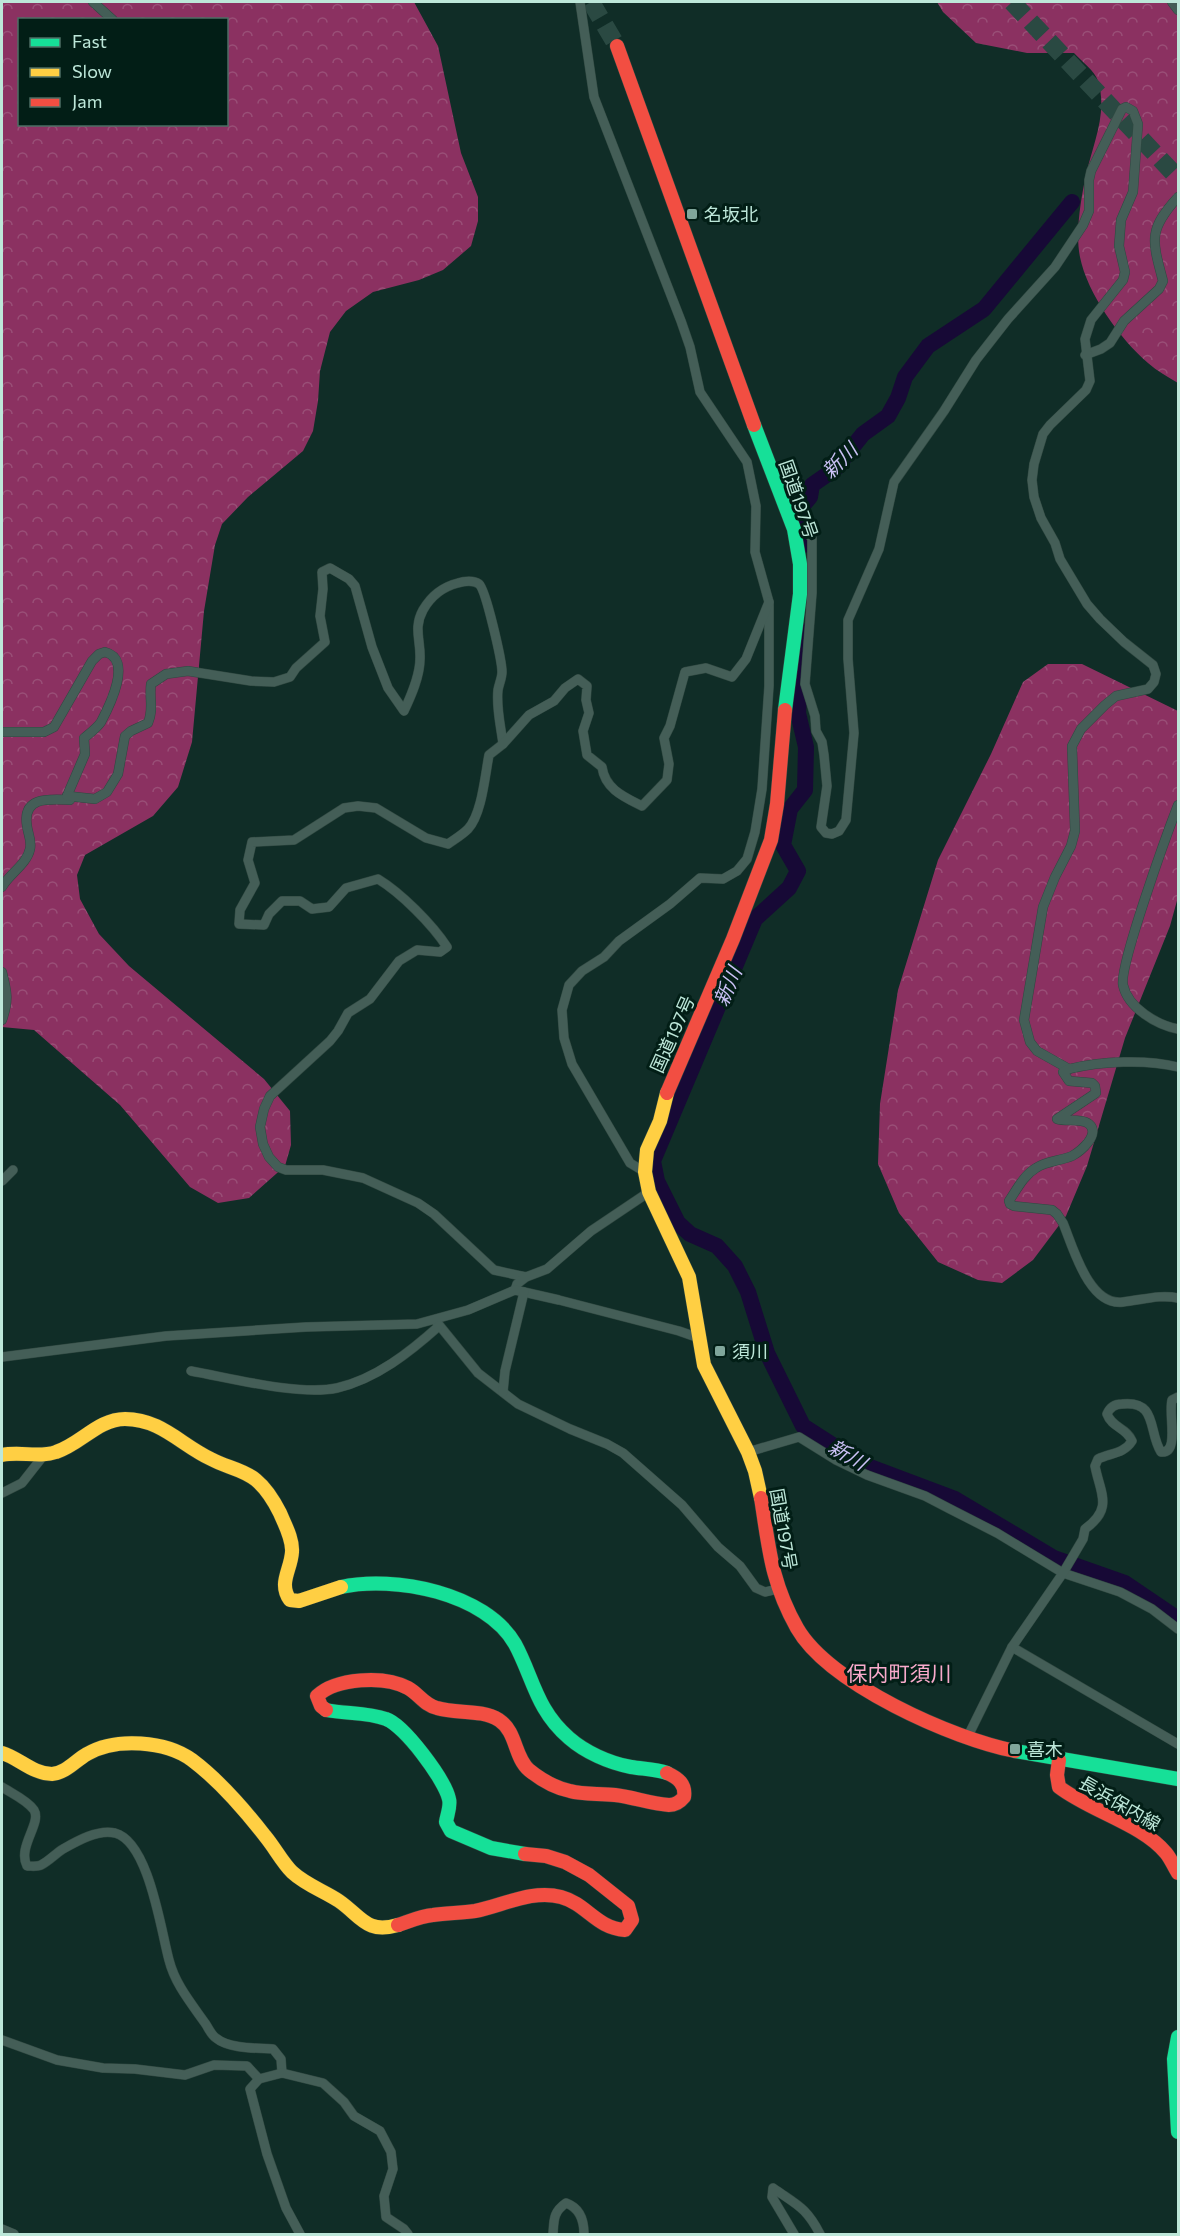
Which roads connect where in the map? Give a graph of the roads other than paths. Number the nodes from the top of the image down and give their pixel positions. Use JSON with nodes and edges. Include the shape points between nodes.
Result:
{"nodes":[{"id":1,"x":93,"y":2,"type":"edge"},
{"id":2,"x":580,"y":2,"type":"edge"},
{"id":3,"x":1172,"y":2,"type":"edge"},
{"id":4,"x":1179,"y":10,"type":"edge"},
{"id":5,"x":111,"y":18,"type":"edge"},
{"id":6,"x":617,"y":46,"type":"tunnel mouth"},
{"id":7,"x":1179,"y":197,"type":"edge"},
{"id":8,"x":1085,"y":355,"type":"junction"},
{"id":9,"x":794,"y":529,"type":"junction"},
{"id":10,"x":769,"y":602,"type":"junction"},
{"id":11,"x":789,"y":684,"type":"junction"},
{"id":12,"x":805,"y":684,"type":"junction"},
{"id":13,"x":2,"y":732,"type":"edge"},
{"id":14,"x":503,"y":744,"type":"junction"},
{"id":15,"x":67,"y":796,"type":"junction"},
{"id":16,"x":1179,"y":805,"type":"edge"},
{"id":17,"x":2,"y":887,"type":"edge"},
{"id":18,"x":2,"y":972,"type":"edge"},
{"id":19,"x":2,"y":1020,"type":"edge"},
{"id":20,"x":1179,"y":1029,"type":"edge"},
{"id":21,"x":1179,"y":1067,"type":"edge"},
{"id":22,"x":1069,"y":1069,"type":"junction"},
{"id":23,"x":13,"y":1170,"type":"dead end"},
{"id":24,"x":645,"y":1172,"type":"junction"},
{"id":25,"x":2,"y":1181,"type":"edge"},
{"id":26,"x":649,"y":1192,"type":"junction"},
{"id":27,"x":526,"y":1276,"type":"junction"},
{"id":28,"x":519,"y":1291,"type":"junction"},
{"id":29,"x":1179,"y":1298,"type":"edge"},
{"id":30,"x":437,"y":1323,"type":"junction"},
{"id":31,"x":701,"y":1339,"type":"junction"},
{"id":32,"x":2,"y":1357,"type":"edge"},
{"id":33,"x":190,"y":1371,"type":"dead end"},
{"id":34,"x":503,"y":1392,"type":"junction"},
{"id":35,"x":1179,"y":1397,"type":"edge"},
{"id":36,"x":748,"y":1452,"type":"junction"},
{"id":37,"x":2,"y":1455,"type":"edge"},
{"id":38,"x":44,"y":1455,"type":"junction"},
{"id":39,"x":2,"y":1493,"type":"edge"},
{"id":40,"x":1063,"y":1573,"type":"junction"},
{"id":41,"x":777,"y":1589,"type":"junction"},
{"id":42,"x":1179,"y":1629,"type":"edge"},
{"id":43,"x":1012,"y":1647,"type":"junction"},
{"id":44,"x":967,"y":1738,"type":"junction"},
{"id":45,"x":1179,"y":1744,"type":"edge"},
{"id":46,"x":2,"y":1753,"type":"edge"},
{"id":47,"x":1059,"y":1760,"type":"junction"},
{"id":48,"x":1179,"y":1779,"type":"edge"},
{"id":49,"x":2,"y":1787,"type":"edge"},
{"id":50,"x":1179,"y":1873,"type":"edge"},
{"id":51,"x":1179,"y":2037,"type":"edge"},
{"id":52,"x":2,"y":2040,"type":"edge"},
{"id":53,"x":282,"y":2073,"type":"junction"},
{"id":54,"x":259,"y":2079,"type":"junction"},
{"id":55,"x":1179,"y":2132,"type":"edge"},
{"id":56,"x":2,"y":2229,"type":"edge"},
{"id":57,"x":14,"y":2235,"type":"edge"},
{"id":58,"x":300,"y":2235,"type":"edge"},
{"id":59,"x":408,"y":2235,"type":"edge"},
{"id":60,"x":553,"y":2235,"type":"edge"},
{"id":61,"x":584,"y":2235,"type":"edge"},
{"id":62,"x":794,"y":2235,"type":"edge"},
{"id":63,"x":820,"y":2235,"type":"edge"}],
"edges":[{"from":1,"to":5,"type":"street"},
{"from":2,"to":10,"type":"street","via":[[594,97],[681,321],[696,383],[747,462],[756,506],[755,552]]},
{"from":3,"to":4,"type":"street"},
{"from":6,"to":9,"type":"main road","name":"国道197号"},
{"from":7,"to":8,"type":"street","via":[[1154,233],[1153,244],[1163,281],[1159,289],[1124,321],[1110,343]]},
{"from":8,"to":12,"type":"street","via":[[1091,320],[1115,293],[1125,272],[1119,246],[1121,220],[1134,185],[1138,124],[1133,111],[1126,107],[1091,171],[1089,211],[1083,225],[1055,267],[976,360],[894,482],[879,549],[848,620],[854,734],[850,792],[846,820],[832,834],[821,827],[827,786],[824,755]]},
{"from":8,"to":22,"type":"street","via":[[1090,381],[1043,434],[1034,464],[1034,497],[1060,559],[1087,604],[1153,665],[1156,674],[1148,689],[1116,696],[1105,705],[1081,729],[1072,746],[1075,831],[1043,908],[1024,1020],[1037,1051]]},
{"from":9,"to":11,"type":"main road","name":"国道197号","via":[[800,594]]},
{"from":9,"to":12,"type":"street","via":[[812,538]]},
{"from":10,"to":14,"type":"street","via":[[746,659],[732,677],[706,668],[685,672],[664,738],[669,764],[667,780],[642,806],[620,796],[604,779],[602,767],[587,755],[583,731],[589,713],[587,686],[578,679],[554,701],[529,715]]},
{"from":10,"to":24,"type":"street","via":[[769,686],[762,789],[747,859],[723,879],[700,878],[582,971],[568,985],[562,1010],[564,1038],[572,1064],[630,1163]]},
{"from":11,"to":12,"type":"street"},
{"from":11,"to":24,"type":"main road","name":"国道197号","via":[[771,840],[667,1092]]},
{"from":13,"to":15,"type":"street","via":[[44,732],[54,727],[92,662],[105,652],[114,656],[120,671],[118,681],[100,723],[84,738],[85,754]]},
{"from":14,"to":15,"type":"street","via":[[498,707],[502,672],[482,587],[464,581],[448,586],[438,591],[422,612],[417,632],[420,660],[404,711],[388,688],[355,586],[330,568],[322,572],[320,616],[325,642],[290,676],[274,682],[188,671],[166,674],[151,684],[152,713],[148,723],[125,736],[118,774],[111,788],[95,799]]},
{"from":14,"to":27,"type":"street","via":[[489,755],[472,823],[448,844],[426,838],[376,808],[358,806],[344,808],[294,840],[252,842],[248,860],[255,883],[240,910],[239,924],[264,926],[282,901],[300,901],[312,909],[329,907],[346,888],[378,879],[434,929],[447,947],[440,952],[417,950],[399,961],[370,999],[348,1013],[330,1041],[270,1096],[260,1127],[263,1144],[278,1167],[363,1178],[418,1203],[494,1270]]},
{"from":15,"to":17,"type":"street","via":[[70,800],[38,801],[31,805],[26,824],[30,850]]},
{"from":16,"to":20,"type":"street","via":[[1122,980],[1130,1001],[1148,1017]]},
{"from":18,"to":19,"type":"street","via":[[8,1005]]},
{"from":21,"to":22,"type":"street","via":[[1139,1062]]},
{"from":22,"to":29,"type":"street","via":[[1063,1072],[1069,1081],[1092,1083],[1096,1093],[1057,1119],[1085,1122],[1091,1125],[1092,1136],[1071,1156],[1036,1168],[1026,1176],[1010,1204],[1057,1214],[1090,1284],[1108,1301]]},
{"from":23,"to":25,"type":"street"},
{"from":24,"to":26,"type":"main road","name":"国道197号"},
{"from":26,"to":27,"type":"street","via":[[591,1231],[547,1269]]},
{"from":26,"to":31,"type":"main road","name":"国道197号","via":[[689,1277]]},
{"from":27,"to":28,"type":"street","via":[[518,1284]]},
{"from":28,"to":30,"type":"street"},
{"from":28,"to":31,"type":"street"},
{"from":28,"to":34,"type":"street"},
{"from":30,"to":32,"type":"street","via":[[166,1336]]},
{"from":30,"to":33,"type":"street","via":[[392,1363],[335,1388],[285,1388]]},
{"from":30,"to":34,"type":"street","via":[[478,1372]]},
{"from":31,"to":36,"type":"main road","name":"国道197号","via":[[704,1365]]},
{"from":34,"to":41,"type":"street","via":[[518,1404],[623,1454],[682,1505],[756,1588],[765,1592]]},
{"from":35,"to":40,"type":"street","via":[[1172,1400],[1170,1407],[1174,1444],[1165,1453],[1155,1444],[1153,1422],[1144,1408],[1124,1403],[1109,1409],[1109,1419],[1128,1432],[1132,1441],[1119,1452],[1098,1459],[1095,1466],[1104,1499],[1102,1509],[1085,1529]]},
{"from":36,"to":40,"type":"street","via":[[799,1437],[836,1460],[925,1496],[997,1533]]},
{"from":36,"to":41,"type":"main road","name":"国道197号"},
{"from":37,"to":38,"type":"main road"},
{"from":38,"to":39,"type":"street","via":[[22,1483]]},
{"from":38,"to":46,"type":"main road","via":[[117,1419],[166,1428],[201,1454],[255,1479],[276,1506],[292,1547],[283,1588],[290,1600],[355,1584],[380,1583],[415,1588],[473,1606],[506,1630],[538,1697],[574,1742],[627,1766],[672,1776],[684,1787],[684,1795],[682,1801],[669,1805],[569,1791],[527,1769],[504,1724],[490,1717],[431,1707],[413,1690],[399,1684],[363,1680],[327,1686],[317,1696],[326,1710],[389,1719],[408,1734],[447,1791],[450,1802],[446,1822],[451,1831],[497,1850],[565,1862],[621,1899],[632,1920],[625,1930],[611,1930],[571,1899],[545,1894],[481,1910],[424,1916],[382,1928],[366,1925],[342,1903],[292,1873],[220,1786],[180,1754],[145,1746],[109,1746],[89,1752],[64,1771],[49,1774]]},
{"from":40,"to":42,"type":"street","via":[[1120,1592]]},
{"from":40,"to":43,"type":"street"},
{"from":41,"to":44,"type":"main road","name":"国道197号","via":[[798,1630],[843,1675],[909,1712]]},
{"from":43,"to":44,"type":"street"},
{"from":43,"to":45,"type":"street"},
{"from":44,"to":47,"type":"main road","name":"国道197号"},
{"from":47,"to":48,"type":"main road","name":"国道197号"},
{"from":47,"to":50,"type":"main road","name":"長浜保内線","via":[[1059,1788],[1153,1841]]},
{"from":49,"to":53,"type":"street","via":[[35,1811],[25,1851],[27,1866],[39,1866],[90,1836],[106,1832],[127,1841],[151,1885],[169,1960],[183,1992],[216,2038],[237,2046],[273,2049],[281,2059]]},
{"from":51,"to":55,"type":"main road","via":[[1174,2059]]},
{"from":52,"to":54,"type":"street","via":[[57,2060],[103,2068],[185,2075],[214,2065],[247,2066]]},
{"from":53,"to":54,"type":"street"},
{"from":53,"to":59,"type":"street","via":[[323,2083],[354,2116],[380,2131],[391,2152],[393,2169],[384,2196],[386,2217]]},
{"from":54,"to":58,"type":"street","via":[[250,2089],[267,2154]]},
{"from":56,"to":57,"type":"street"},
{"from":60,"to":61,"type":"street","via":[[554,2215],[566,2204],[577,2209]]},
{"from":62,"to":63,"type":"street","via":[[772,2197],[773,2188],[801,2206]]}]}
